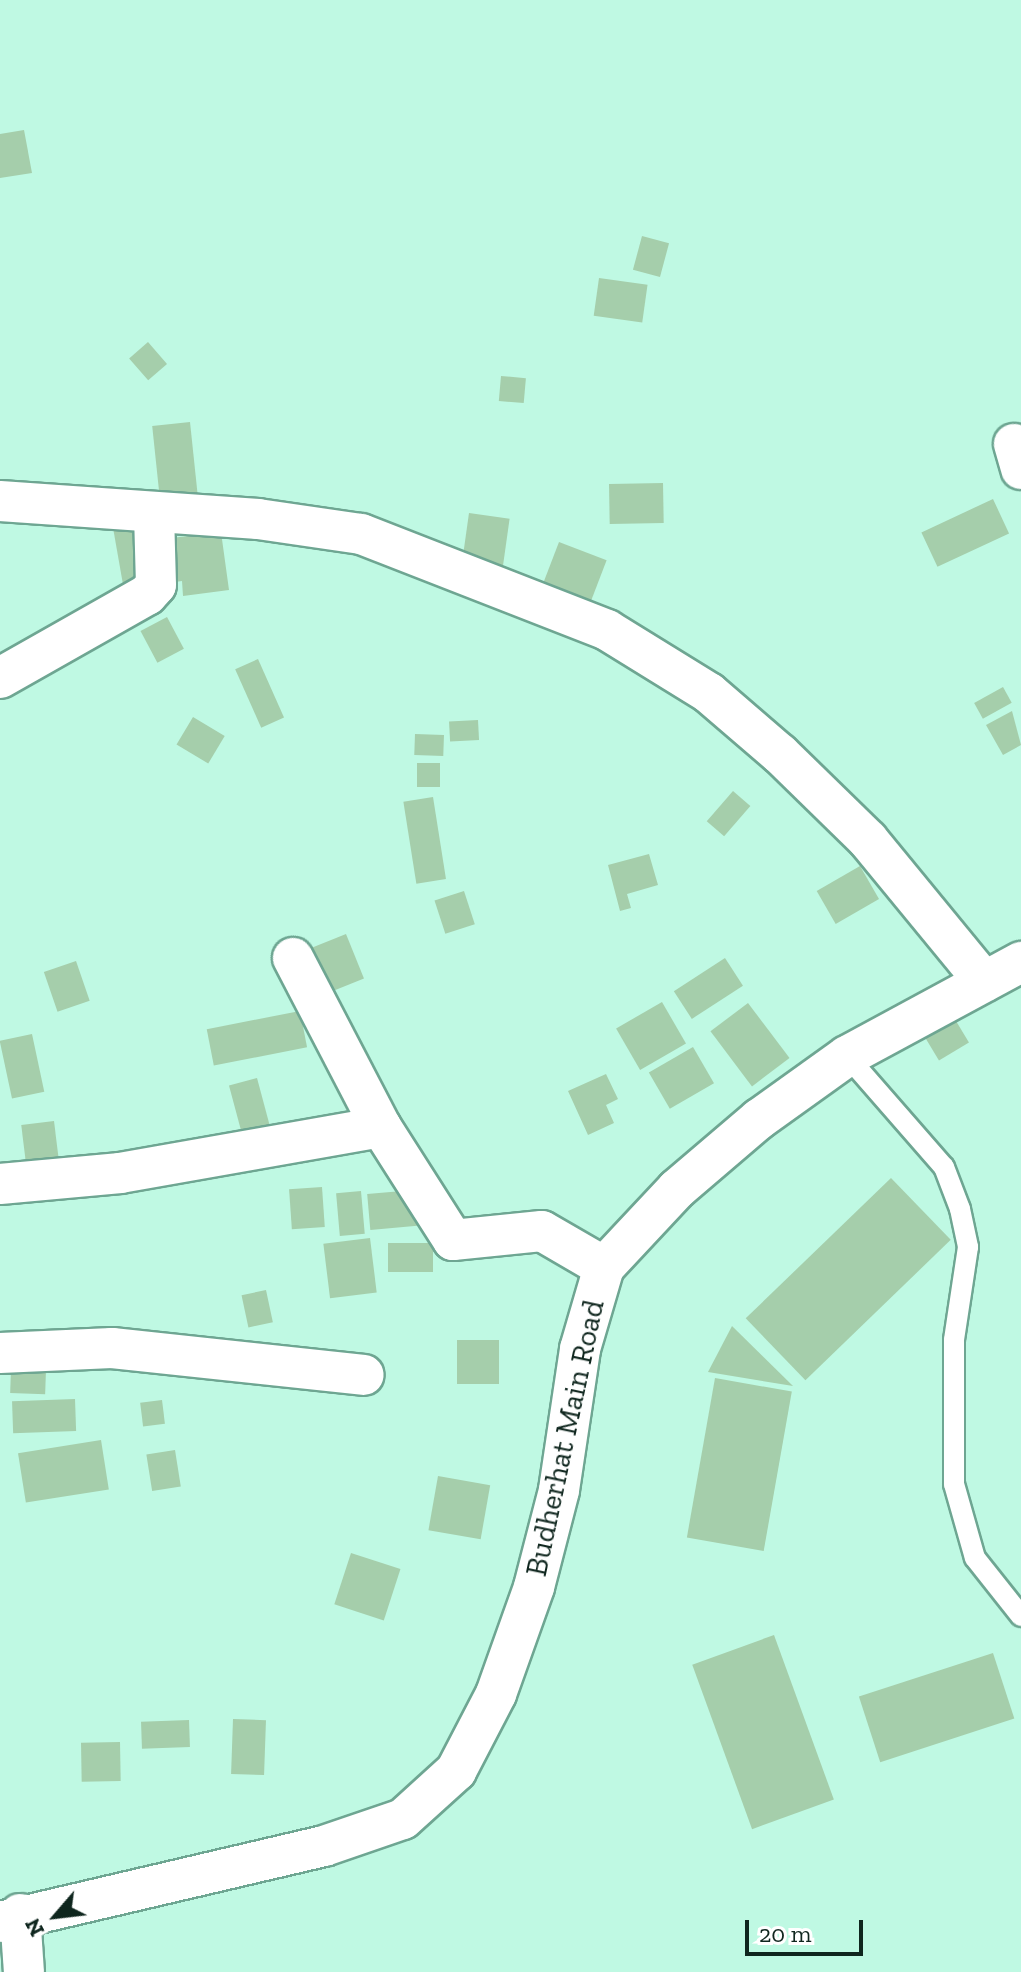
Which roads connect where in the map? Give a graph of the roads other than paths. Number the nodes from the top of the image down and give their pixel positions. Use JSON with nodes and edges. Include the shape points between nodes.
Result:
{"nodes":[{"id":1,"x":0,"y":501,"type":"edge"},
{"id":2,"x":154,"y":514,"type":"junction"},
{"id":3,"x":0,"y":678,"type":"edge"},
{"id":4,"x":293,"y":958,"type":"dead end"},
{"id":5,"x":1021,"y":962,"type":"edge"},
{"id":6,"x":984,"y":981,"type":"junction"},
{"id":7,"x":847,"y":1056,"type":"junction"},
{"id":8,"x":381,"y":1127,"type":"junction"},
{"id":9,"x":0,"y":1184,"type":"edge"},
{"id":10,"x":604,"y":1267,"type":"junction"},
{"id":11,"x":0,"y":1353,"type":"edge"},
{"id":12,"x":364,"y":1375,"type":"dead end"},
{"id":13,"x":1021,"y":1616,"type":"edge"},
{"id":14,"x":10,"y":1918,"type":"edge"},
{"id":15,"x":24,"y":1972,"type":"edge"}],
"edges":[{"from":1,"to":2,"type":"street"},
{"from":2,"to":3,"type":"street","via":[[156,585],[147,595]]},
{"from":2,"to":6,"type":"street","via":[[361,534],[607,630],[709,693],[780,754],[868,840]]},
{"from":4,"to":8,"type":"street"},
{"from":5,"to":6,"type":"street","name":"Budherhat Main Road"},
{"from":6,"to":7,"type":"street","name":"Budherhat Main Road"},
{"from":7,"to":10,"type":"street","name":"Budherhat Main Road","via":[[677,1189]]},
{"from":7,"to":13,"type":"lane","via":[[944,1167],[960,1209],[968,1247],[954,1340],[954,1484],[975,1558]]},
{"from":8,"to":9,"type":"street","via":[[120,1173]]},
{"from":8,"to":10,"type":"street","via":[[453,1240],[542,1231]]},
{"from":10,"to":14,"type":"street","name":"Budherhat Main Road","via":[[580,1349],[559,1490],[534,1587],[496,1694],[456,1771],[403,1819],[324,1846]]},
{"from":11,"to":12,"type":"street","via":[[112,1348]]},
{"from":14,"to":15,"type":"street"}]}
